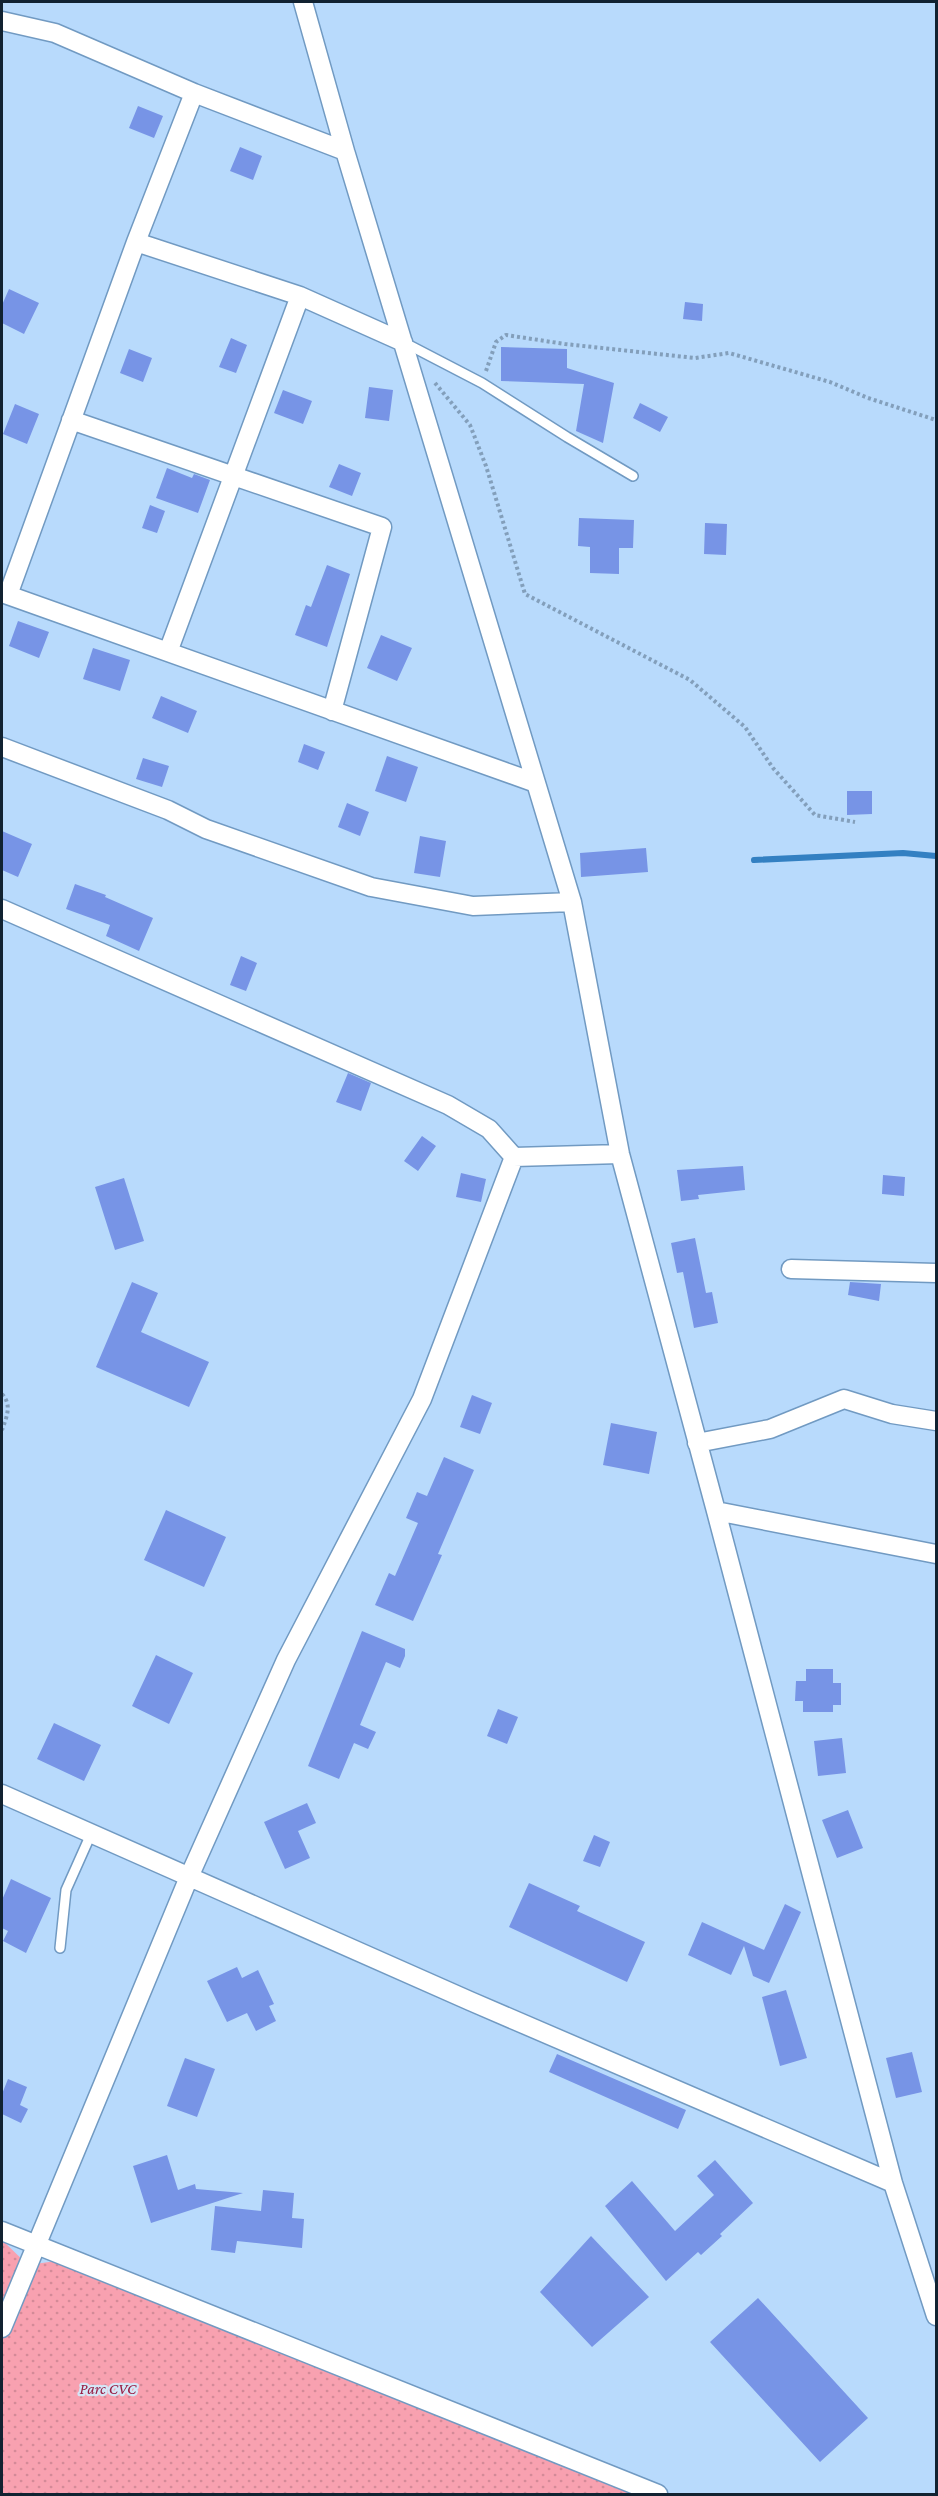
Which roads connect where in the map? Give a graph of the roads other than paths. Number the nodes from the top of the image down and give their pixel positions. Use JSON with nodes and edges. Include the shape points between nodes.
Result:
{"nodes":[{"id":1,"x":303,"y":2,"type":"edge"},
{"id":2,"x":2,"y":21,"type":"edge"},
{"id":3,"x":194,"y":93,"type":"junction"},
{"id":4,"x":345,"y":150,"type":"junction"},
{"id":5,"x":136,"y":242,"type":"junction"},
{"id":6,"x":300,"y":296,"type":"junction"},
{"id":7,"x":403,"y":342,"type":"junction"},
{"id":8,"x":71,"y":420,"type":"junction"},
{"id":9,"x":233,"y":475,"type":"junction"},
{"id":10,"x":633,"y":476,"type":"dead end"},
{"id":11,"x":5,"y":594,"type":"edge"},
{"id":12,"x":168,"y":652,"type":"junction"},
{"id":13,"x":332,"y":711,"type":"junction"},
{"id":14,"x":2,"y":747,"type":"edge"},
{"id":15,"x":536,"y":783,"type":"junction"},
{"id":16,"x":572,"y":902,"type":"junction"},
{"id":17,"x":2,"y":909,"type":"edge"},
{"id":18,"x":620,"y":1154,"type":"junction"},
{"id":19,"x":514,"y":1158,"type":"junction"},
{"id":20,"x":791,"y":1269,"type":"dead end"},
{"id":21,"x":936,"y":1273,"type":"edge"},
{"id":22,"x":936,"y":1421,"type":"edge"},
{"id":23,"x":697,"y":1443,"type":"junction"},
{"id":24,"x":716,"y":1511,"type":"junction"},
{"id":25,"x":936,"y":1554,"type":"edge"},
{"id":26,"x":2,"y":1794,"type":"edge"},
{"id":27,"x":91,"y":1834,"type":"junction"},
{"id":28,"x":189,"y":1877,"type":"junction"},
{"id":29,"x":60,"y":1948,"type":"dead end"},
{"id":30,"x":893,"y":2183,"type":"junction"},
{"id":31,"x":2,"y":2231,"type":"edge"},
{"id":32,"x":36,"y":2245,"type":"junction"},
{"id":33,"x":936,"y":2316,"type":"edge"},
{"id":34,"x":2,"y":2328,"type":"edge"},
{"id":35,"x":658,"y":2494,"type":"edge"}],
"edges":[{"from":1,"to":4,"type":"street"},
{"from":2,"to":3,"type":"street","via":[[55,33]]},
{"from":3,"to":4,"type":"street"},
{"from":3,"to":5,"type":"street"},
{"from":4,"to":7,"type":"street"},
{"from":5,"to":6,"type":"street"},
{"from":5,"to":8,"type":"street"},
{"from":6,"to":7,"type":"street"},
{"from":6,"to":9,"type":"street"},
{"from":7,"to":10,"type":"lane","via":[[482,383]]},
{"from":7,"to":15,"type":"street"},
{"from":8,"to":9,"type":"street"},
{"from":8,"to":11,"type":"street"},
{"from":9,"to":12,"type":"street"},
{"from":9,"to":13,"type":"street","via":[[382,528]]},
{"from":11,"to":12,"type":"street"},
{"from":12,"to":13,"type":"street"},
{"from":13,"to":15,"type":"street"},
{"from":14,"to":16,"type":"street","via":[[168,810],[206,829],[371,887],[473,906]]},
{"from":15,"to":16,"type":"street"},
{"from":16,"to":18,"type":"street"},
{"from":17,"to":19,"type":"street","via":[[448,1105],[489,1129]]},
{"from":18,"to":19,"type":"street"},
{"from":18,"to":23,"type":"street"},
{"from":19,"to":28,"type":"street","via":[[422,1399],[286,1660]]},
{"from":20,"to":21,"type":"street"},
{"from":22,"to":23,"type":"street","via":[[892,1414],[844,1399],[770,1429]]},
{"from":23,"to":24,"type":"street"},
{"from":24,"to":25,"type":"street"},
{"from":24,"to":30,"type":"street"},
{"from":26,"to":27,"type":"street"},
{"from":27,"to":28,"type":"street"},
{"from":27,"to":29,"type":"lane","via":[[66,1890]]},
{"from":28,"to":30,"type":"street"},
{"from":28,"to":32,"type":"street"},
{"from":30,"to":33,"type":"street"},
{"from":31,"to":32,"type":"street"},
{"from":32,"to":34,"type":"street"},
{"from":32,"to":35,"type":"street"}]}
